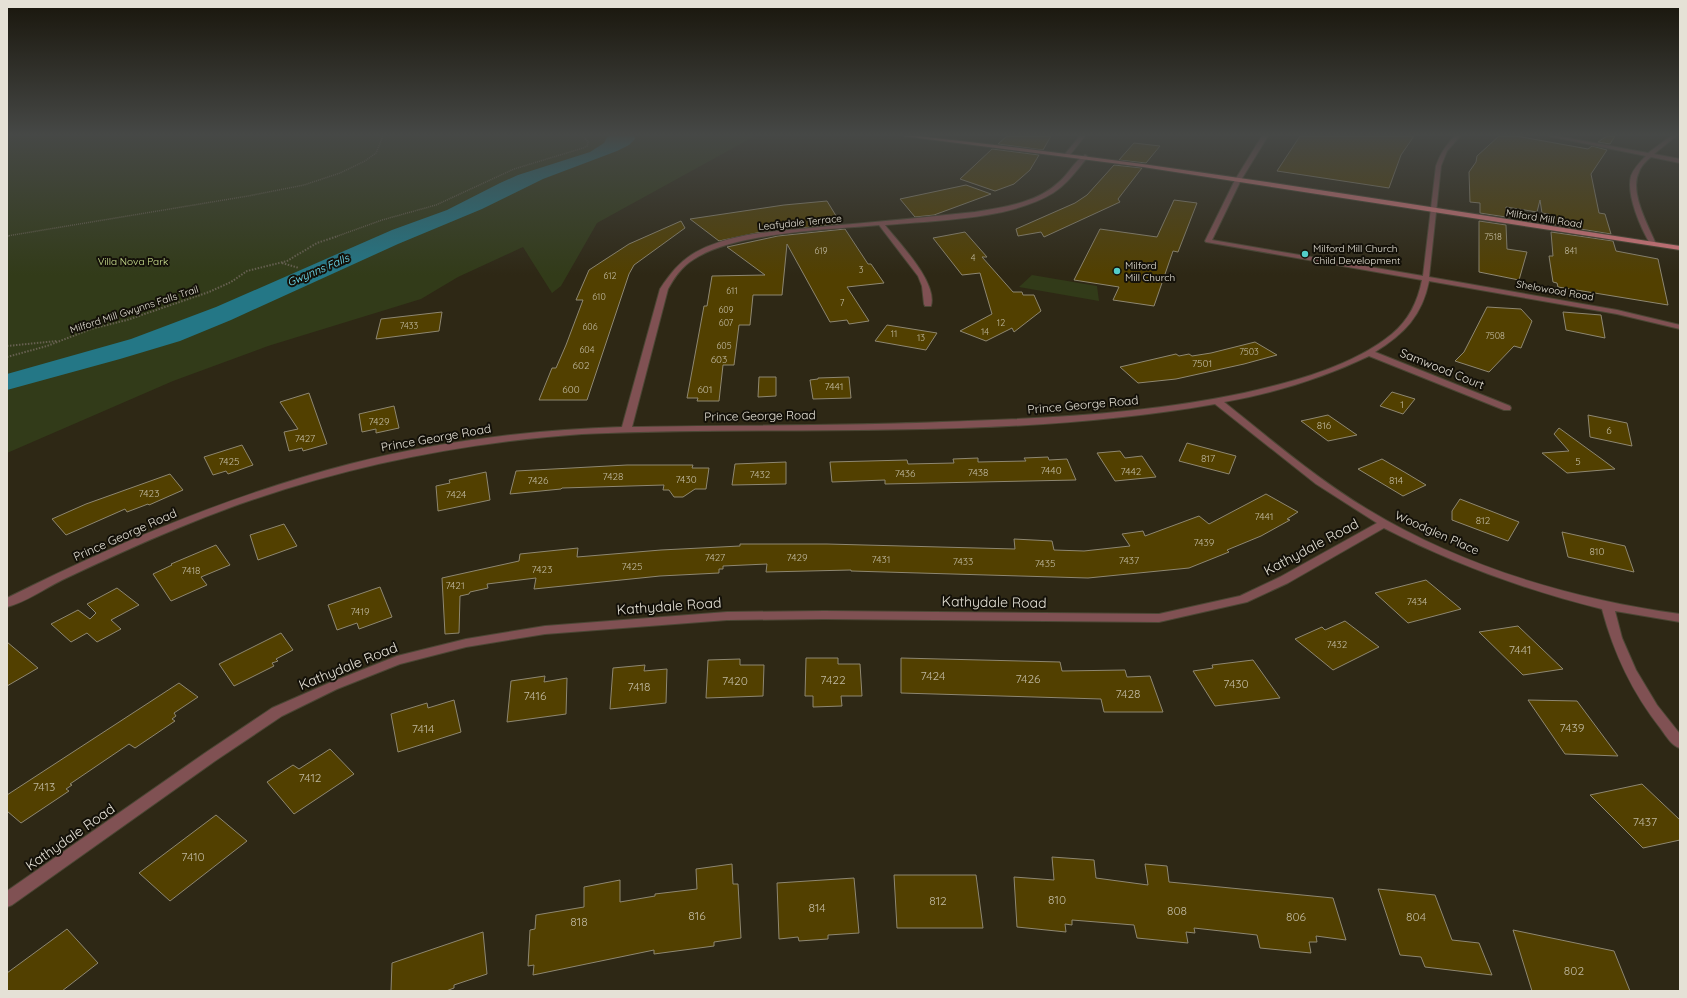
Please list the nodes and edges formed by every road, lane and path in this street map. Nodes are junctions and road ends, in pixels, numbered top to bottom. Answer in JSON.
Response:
{"nodes":[{"id":1,"x":311,"y":183,"type":"edge"},
{"id":2,"x":485,"y":183,"type":"edge"},
{"id":3,"x":1062,"y":183,"type":"edge"},
{"id":4,"x":1237,"y":183,"type":"edge"},
{"id":5,"x":1254,"y":183,"type":"edge"},
{"id":6,"x":1437,"y":183,"type":"edge"},
{"id":7,"x":1633,"y":183,"type":"edge"},
{"id":8,"x":1434,"y":211,"type":"junction"},
{"id":9,"x":881,"y":224,"type":"junction"},
{"id":10,"x":7,"y":236,"type":"edge"},
{"id":11,"x":1653,"y":244,"type":"junction"},
{"id":12,"x":1680,"y":248,"type":"edge"},
{"id":13,"x":281,"y":263,"type":"junction"},
{"id":14,"x":299,"y":268,"type":"dead end"},
{"id":15,"x":1425,"y":278,"type":"junction"},
{"id":16,"x":928,"y":304,"type":"dead end"},
{"id":17,"x":1680,"y":327,"type":"edge"},
{"id":18,"x":60,"y":340,"type":"junction"},
{"id":19,"x":7,"y":346,"type":"edge"},
{"id":20,"x":1369,"y":353,"type":"junction"},
{"id":21,"x":7,"y":357,"type":"edge"},
{"id":22,"x":1217,"y":401,"type":"junction"},
{"id":23,"x":1507,"y":408,"type":"dead end"},
{"id":24,"x":626,"y":431,"type":"junction"},
{"id":25,"x":1385,"y":524,"type":"junction"},
{"id":26,"x":7,"y":603,"type":"edge"},
{"id":27,"x":1607,"y":605,"type":"junction"},
{"id":28,"x":1680,"y":618,"type":"edge"},
{"id":29,"x":1680,"y":743,"type":"edge"},
{"id":30,"x":7,"y":900,"type":"edge"}],
"edges":[{"from":1,"to":10,"type":"path"},
{"from":2,"to":13,"type":"path","name":"Milford Mill Gwynns Falls Trail"},
{"from":3,"to":9,"type":"street","name":"Leafydale Terrace"},
{"from":4,"to":15,"type":"street","name":"Shelowood Road"},
{"from":5,"to":8,"type":"main road","name":"Milford Mill Road"},
{"from":6,"to":8,"type":"street","name":"Prince George Road"},
{"from":7,"to":11,"type":"street"},
{"from":8,"to":11,"type":"main road","name":"Milford Mill Road"},
{"from":8,"to":15,"type":"street","name":"Prince George Road"},
{"from":9,"to":16,"type":"street"},
{"from":9,"to":24,"type":"street","name":"Leafydale Terrace"},
{"from":11,"to":12,"type":"main road","name":"Milford Mill Road"},
{"from":13,"to":14,"type":"path"},
{"from":13,"to":18,"type":"path","name":"Milford Mill Gwynns Falls Trail"},
{"from":15,"to":17,"type":"street","name":"Shelowood Road"},
{"from":15,"to":20,"type":"street","name":"Prince George Road"},
{"from":18,"to":19,"type":"path"},
{"from":18,"to":21,"type":"path","name":"Milford Mill Gwynns Falls Trail"},
{"from":20,"to":22,"type":"street","name":"Prince George Road"},
{"from":20,"to":23,"type":"street","name":"Samwood Court"},
{"from":22,"to":24,"type":"street","name":"Prince George Road"},
{"from":22,"to":25,"type":"street","name":"Woodglen Place"},
{"from":24,"to":26,"type":"street","name":"Prince George Road"},
{"from":25,"to":27,"type":"street","name":"Woodglen Place"},
{"from":25,"to":30,"type":"street","name":"Kathydale Road"},
{"from":27,"to":28,"type":"street","name":"Woodglen Place"},
{"from":27,"to":29,"type":"street"}]}
